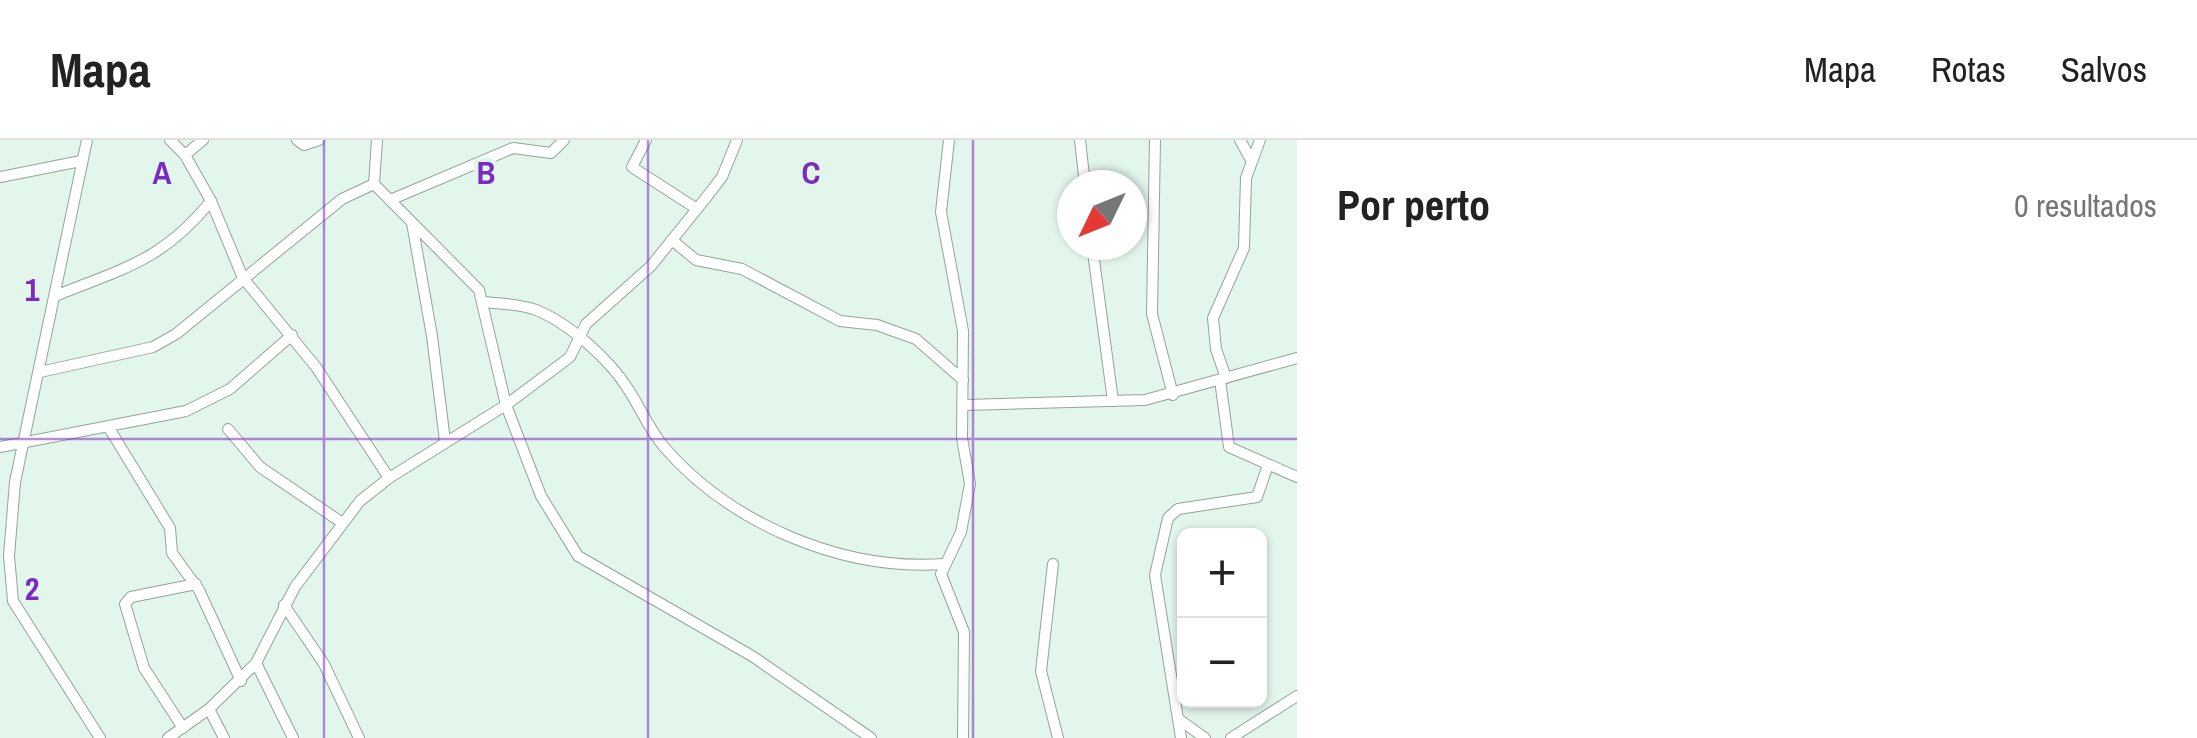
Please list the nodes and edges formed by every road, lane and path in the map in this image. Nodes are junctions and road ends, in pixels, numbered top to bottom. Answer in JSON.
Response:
{"nodes":[{"id":1,"x":87,"y":140,"type":"edge"},
{"id":2,"x":170,"y":140,"type":"edge"},
{"id":3,"x":203,"y":140,"type":"edge"},
{"id":4,"x":297,"y":140,"type":"edge"},
{"id":5,"x":319,"y":140,"type":"edge"},
{"id":6,"x":378,"y":140,"type":"edge"},
{"id":7,"x":564,"y":140,"type":"edge"},
{"id":8,"x":646,"y":140,"type":"edge"},
{"id":9,"x":737,"y":140,"type":"edge"},
{"id":10,"x":949,"y":140,"type":"edge"},
{"id":11,"x":1080,"y":140,"type":"edge"},
{"id":12,"x":1155,"y":140,"type":"edge"},
{"id":13,"x":1240,"y":140,"type":"edge"},
{"id":14,"x":1260,"y":140,"type":"edge"},
{"id":15,"x":184,"y":155,"type":"junction"},
{"id":16,"x":1250,"y":158,"type":"junction"},
{"id":17,"x":81,"y":161,"type":"junction"},
{"id":18,"x":1083,"y":170,"type":"edge"},
{"id":19,"x":0,"y":177,"type":"edge"},
{"id":20,"x":374,"y":184,"type":"junction"},
{"id":21,"x":390,"y":200,"type":"junction"},
{"id":22,"x":211,"y":201,"type":"junction"},
{"id":23,"x":697,"y":209,"type":"junction"},
{"id":24,"x":412,"y":222,"type":"junction"},
{"id":25,"x":672,"y":240,"type":"junction"},
{"id":26,"x":1094,"y":260,"type":"edge"},
{"id":27,"x":244,"y":278,"type":"junction"},
{"id":28,"x":54,"y":296,"type":"junction"},
{"id":29,"x":484,"y":302,"type":"junction"},
{"id":30,"x":586,"y":324,"type":"junction"},
{"id":31,"x":566,"y":328,"type":"junction"},
{"id":32,"x":292,"y":335,"type":"junction"},
{"id":33,"x":580,"y":340,"type":"junction"},
{"id":34,"x":592,"y":352,"type":"junction"},
{"id":35,"x":570,"y":356,"type":"junction"},
{"id":36,"x":1295,"y":358,"type":"edge"},
{"id":37,"x":40,"y":372,"type":"junction"},
{"id":38,"x":1297,"y":372,"type":"edge"},
{"id":39,"x":963,"y":380,"type":"junction"},
{"id":40,"x":1223,"y":380,"type":"junction"},
{"id":41,"x":1173,"y":395,"type":"junction"},
{"id":42,"x":1113,"y":401,"type":"junction"},
{"id":43,"x":506,"y":405,"type":"junction"},
{"id":44,"x":965,"y":405,"type":"junction"},
{"id":45,"x":109,"y":428,"type":"junction"},
{"id":46,"x":228,"y":429,"type":"dead end"},
{"id":47,"x":25,"y":441,"type":"junction"},
{"id":48,"x":445,"y":441,"type":"junction"},
{"id":49,"x":0,"y":447,"type":"edge"},
{"id":50,"x":1268,"y":465,"type":"junction"},
{"id":51,"x":1297,"y":477,"type":"edge"},
{"id":52,"x":389,"y":478,"type":"junction"},
{"id":53,"x":341,"y":522,"type":"junction"},
{"id":54,"x":943,"y":564,"type":"junction"},
{"id":55,"x":1053,"y":564,"type":"dead end"},
{"id":56,"x":196,"y":584,"type":"junction"},
{"id":57,"x":12,"y":601,"type":"junction"},
{"id":58,"x":284,"y":605,"type":"junction"},
{"id":59,"x":0,"y":606,"type":"edge"},
{"id":60,"x":256,"y":663,"type":"junction"},
{"id":61,"x":241,"y":681,"type":"junction"},
{"id":62,"x":1297,"y":696,"type":"edge"},
{"id":63,"x":209,"y":709,"type":"junction"},
{"id":64,"x":1180,"y":720,"type":"junction"},
{"id":65,"x":183,"y":728,"type":"junction"},
{"id":66,"x":100,"y":738,"type":"edge"},
{"id":67,"x":168,"y":738,"type":"edge"},
{"id":68,"x":224,"y":738,"type":"edge"},
{"id":69,"x":293,"y":738,"type":"edge"},
{"id":70,"x":359,"y":738,"type":"edge"},
{"id":71,"x":871,"y":738,"type":"edge"},
{"id":72,"x":963,"y":738,"type":"edge"},
{"id":73,"x":1058,"y":738,"type":"edge"},
{"id":74,"x":1180,"y":738,"type":"edge"},
{"id":75,"x":1205,"y":738,"type":"edge"},
{"id":76,"x":1231,"y":738,"type":"edge"}],
"edges":[{"from":1,"to":17,"type":"street"},
{"from":2,"to":15,"type":"street"},
{"from":3,"to":15,"type":"street"},
{"from":4,"to":5,"type":"street"},
{"from":6,"to":20,"type":"street"},
{"from":7,"to":21,"type":"street"},
{"from":8,"to":23,"type":"street"},
{"from":9,"to":23,"type":"street"},
{"from":10,"to":39,"type":"street"},
{"from":11,"to":18,"type":"street"},
{"from":12,"to":41,"type":"street"},
{"from":13,"to":16,"type":"street"},
{"from":14,"to":16,"type":"street"},
{"from":15,"to":22,"type":"street"},
{"from":16,"to":40,"type":"street"},
{"from":17,"to":19,"type":"street"},
{"from":17,"to":28,"type":"street"},
{"from":20,"to":21,"type":"street"},
{"from":20,"to":27,"type":"street"},
{"from":21,"to":24,"type":"street"},
{"from":22,"to":27,"type":"street"},
{"from":22,"to":28,"type":"street"},
{"from":23,"to":25,"type":"street"},
{"from":24,"to":29,"type":"street"},
{"from":24,"to":48,"type":"street"},
{"from":25,"to":30,"type":"street"},
{"from":25,"to":39,"type":"street"},
{"from":26,"to":42,"type":"street"},
{"from":27,"to":32,"type":"street"},
{"from":27,"to":37,"type":"street"},
{"from":28,"to":37,"type":"street"},
{"from":29,"to":31,"type":"street"},
{"from":29,"to":43,"type":"street"},
{"from":30,"to":31,"type":"street"},
{"from":30,"to":33,"type":"street"},
{"from":31,"to":33,"type":"street"},
{"from":32,"to":45,"type":"street"},
{"from":32,"to":52,"type":"street"},
{"from":33,"to":34,"type":"street"},
{"from":33,"to":35,"type":"street"},
{"from":34,"to":35,"type":"street"},
{"from":34,"to":54,"type":"street"},
{"from":35,"to":43,"type":"street"},
{"from":36,"to":38,"type":"street"},
{"from":36,"to":40,"type":"street"},
{"from":37,"to":47,"type":"street"},
{"from":39,"to":44,"type":"street"},
{"from":40,"to":41,"type":"street"},
{"from":40,"to":50,"type":"street"},
{"from":41,"to":42,"type":"street"},
{"from":42,"to":44,"type":"street"},
{"from":43,"to":48,"type":"street"},
{"from":43,"to":71,"type":"street"},
{"from":44,"to":54,"type":"street"},
{"from":45,"to":47,"type":"street"},
{"from":45,"to":56,"type":"street"},
{"from":46,"to":53,"type":"street"},
{"from":47,"to":49,"type":"street"},
{"from":47,"to":57,"type":"street"},
{"from":48,"to":52,"type":"street"},
{"from":50,"to":51,"type":"street"},
{"from":50,"to":64,"type":"street"},
{"from":52,"to":53,"type":"street"},
{"from":53,"to":58,"type":"street"},
{"from":54,"to":72,"type":"street"},
{"from":55,"to":73,"type":"street"},
{"from":56,"to":61,"type":"street"},
{"from":56,"to":65,"type":"street"},
{"from":57,"to":59,"type":"street"},
{"from":57,"to":66,"type":"street"},
{"from":58,"to":60,"type":"street"},
{"from":58,"to":70,"type":"street"},
{"from":60,"to":61,"type":"street"},
{"from":60,"to":69,"type":"street"},
{"from":61,"to":63,"type":"street"},
{"from":62,"to":76,"type":"street"},
{"from":63,"to":65,"type":"street"},
{"from":63,"to":68,"type":"street"},
{"from":64,"to":74,"type":"street"},
{"from":64,"to":75,"type":"street"},
{"from":65,"to":67,"type":"street"}]}
